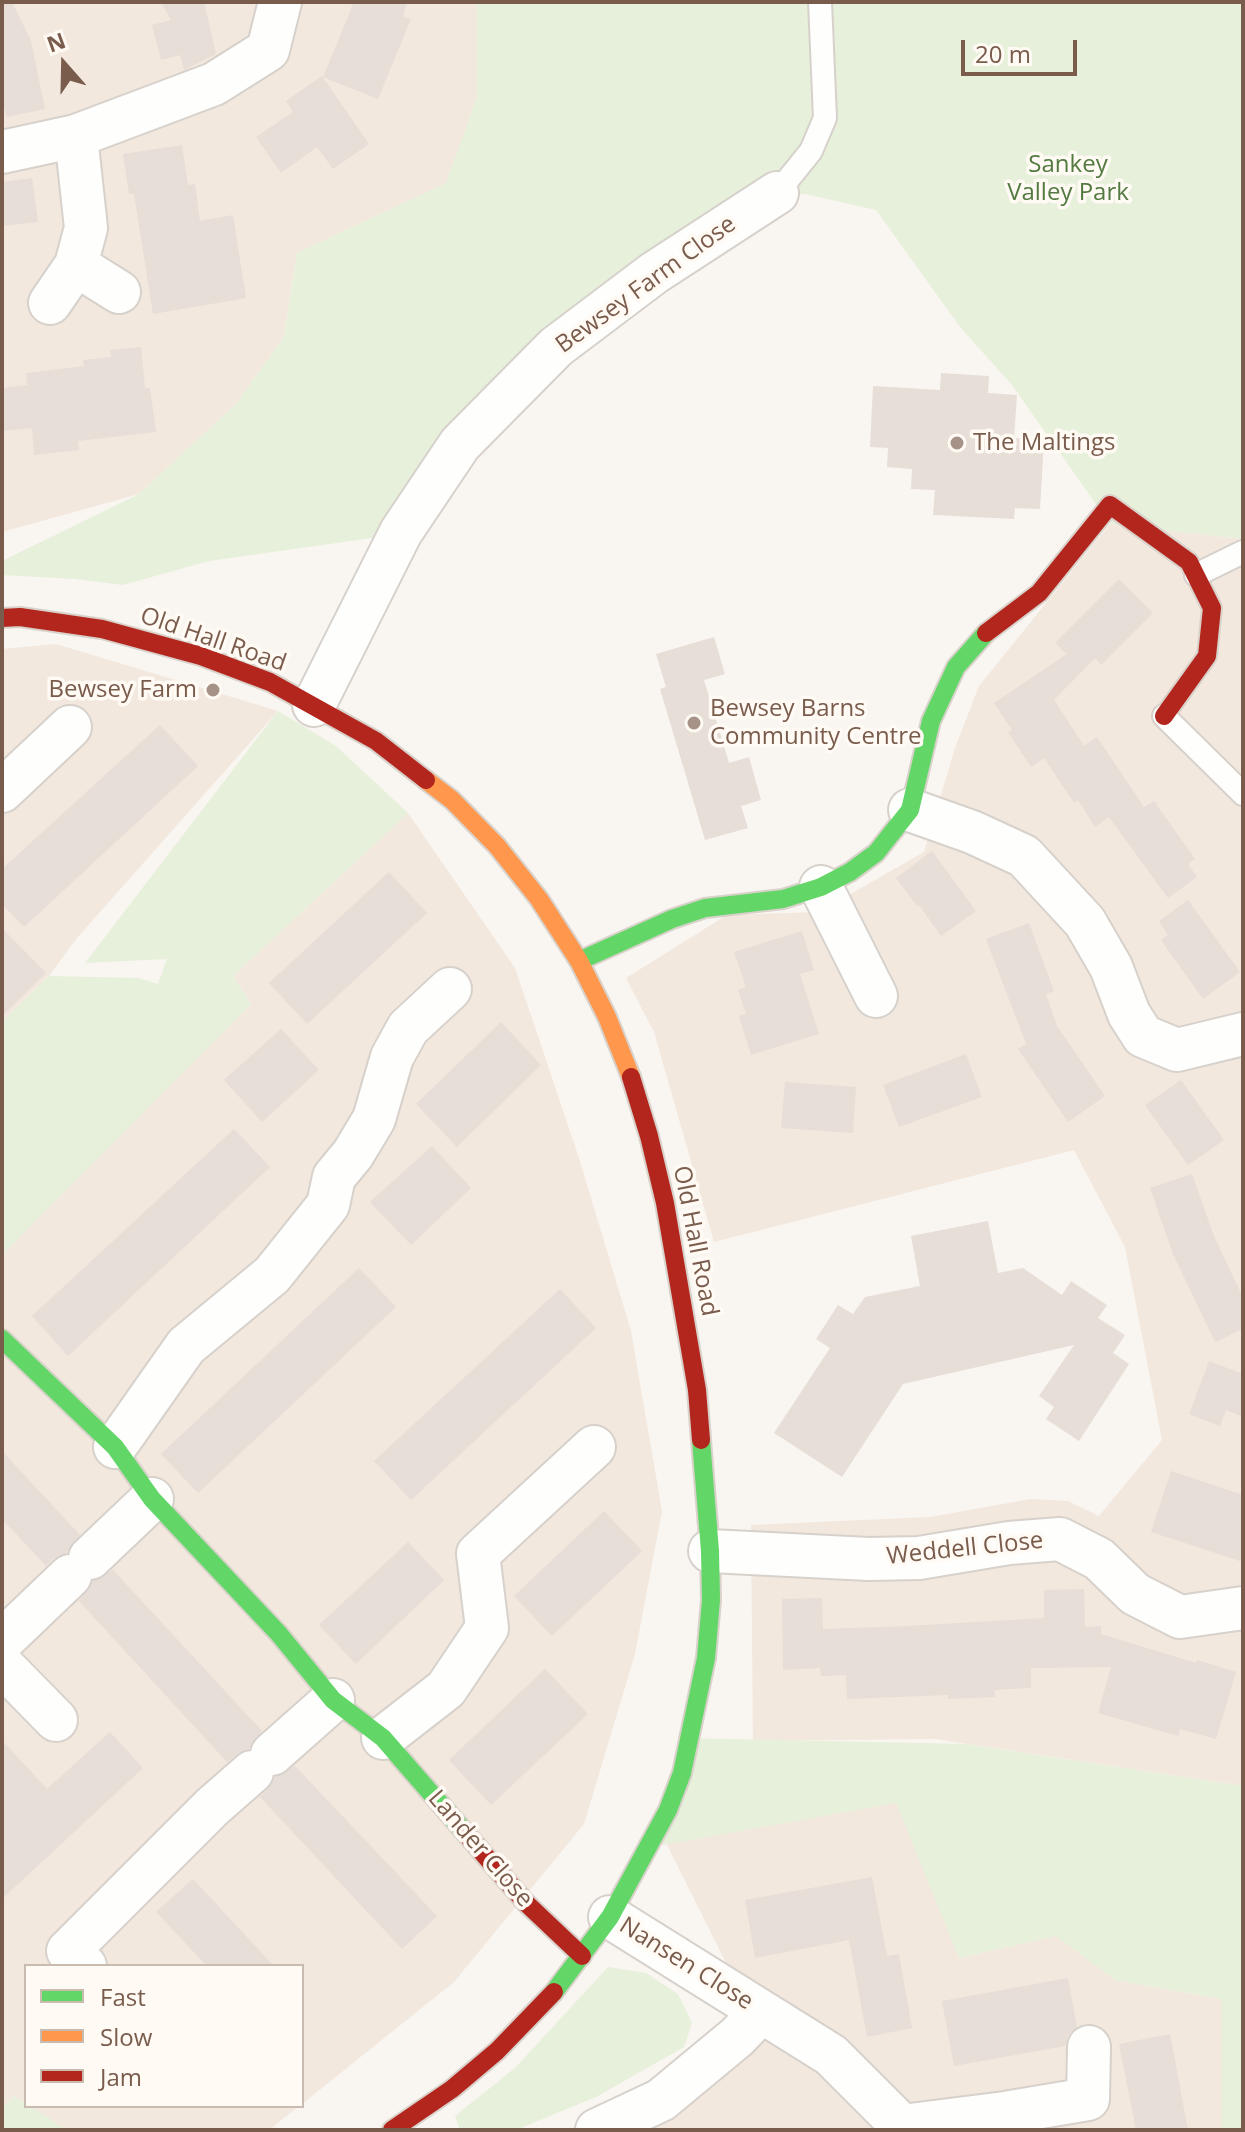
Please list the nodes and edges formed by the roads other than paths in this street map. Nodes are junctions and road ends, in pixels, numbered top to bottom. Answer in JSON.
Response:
{"nodes":[{"id":1,"x":280,"y":2,"type":"edge"},
{"id":2,"x":820,"y":2,"type":"edge"},
{"id":3,"x":76,"y":136,"type":"junction"},
{"id":4,"x":2,"y":152,"type":"edge"},
{"id":5,"x":777,"y":193,"type":"joint"},
{"id":6,"x":76,"y":265,"type":"junction"},
{"id":7,"x":119,"y":292,"type":"dead end"},
{"id":8,"x":50,"y":303,"type":"dead end"},
{"id":9,"x":1243,"y":552,"type":"edge"},
{"id":10,"x":1196,"y":575,"type":"junction"},
{"id":11,"x":2,"y":618,"type":"edge"},
{"id":12,"x":314,"y":705,"type":"junction"},
{"id":13,"x":1164,"y":716,"type":"joint"},
{"id":14,"x":70,"y":727,"type":"dead end"},
{"id":15,"x":2,"y":791,"type":"edge"},
{"id":16,"x":1243,"y":794,"type":"edge"},
{"id":17,"x":910,"y":810,"type":"junction"},
{"id":18,"x":821,"y":887,"type":"junction"},
{"id":19,"x":579,"y":961,"type":"junction"},
{"id":20,"x":450,"y":989,"type":"dead end"},
{"id":21,"x":876,"y":996,"type":"dead end"},
{"id":22,"x":1243,"y":1034,"type":"edge"},
{"id":23,"x":2,"y":1339,"type":"edge"},
{"id":24,"x":115,"y":1447,"type":"junction"},
{"id":25,"x":594,"y":1447,"type":"dead end"},
{"id":26,"x":152,"y":1499,"type":"junction"},
{"id":27,"x":710,"y":1551,"type":"junction"},
{"id":28,"x":1243,"y":1608,"type":"edge"},
{"id":29,"x":2,"y":1641,"type":"edge"},
{"id":30,"x":2,"y":1665,"type":"edge"},
{"id":31,"x":333,"y":1700,"type":"junction"},
{"id":32,"x":56,"y":1720,"type":"dead end"},
{"id":33,"x":383,"y":1738,"type":"junction"},
{"id":34,"x":610,"y":1917,"type":"junction"},
{"id":35,"x":582,"y":1956,"type":"junction"},
{"id":36,"x":83,"y":1964,"type":"edge"},
{"id":37,"x":761,"y":2012,"type":"junction"},
{"id":38,"x":1089,"y":2047,"type":"dead end"},
{"id":39,"x":901,"y":2128,"type":"edge"},
{"id":40,"x":392,"y":2130,"type":"edge"},
{"id":41,"x":597,"y":2130,"type":"edge"}],
"edges":[{"from":1,"to":3,"type":"street"},
{"from":2,"to":5,"type":"lane"},
{"from":3,"to":4,"type":"street"},
{"from":3,"to":6,"type":"street"},
{"from":5,"to":12,"type":"street","name":"Bewsey Farm Close"},
{"from":6,"to":7,"type":"street"},
{"from":6,"to":8,"type":"street"},
{"from":9,"to":10,"type":"lane"},
{"from":10,"to":13,"type":"street"},
{"from":10,"to":17,"type":"street"},
{"from":11,"to":12,"type":"street","name":"Old Hall Road"},
{"from":12,"to":19,"type":"street","name":"Old Hall Road"},
{"from":13,"to":16,"type":"lane"},
{"from":14,"to":15,"type":"street"},
{"from":17,"to":18,"type":"street"},
{"from":17,"to":22,"type":"street"},
{"from":18,"to":19,"type":"street"},
{"from":18,"to":21,"type":"street"},
{"from":19,"to":27,"type":"street","name":"Old Hall Road"},
{"from":20,"to":24,"type":"street"},
{"from":23,"to":24,"type":"street","name":"Lander Close"},
{"from":24,"to":26,"type":"street","name":"Lander Close"},
{"from":25,"to":33,"type":"street"},
{"from":26,"to":29,"type":"street"},
{"from":26,"to":31,"type":"street","name":"Lander Close"},
{"from":27,"to":28,"type":"street","name":"Weddell Close"},
{"from":27,"to":34,"type":"street","name":"Old Hall Road"},
{"from":30,"to":32,"type":"street"},
{"from":31,"to":33,"type":"street","name":"Lander Close"},
{"from":31,"to":36,"type":"street"},
{"from":33,"to":35,"type":"street","name":"Lander Close"},
{"from":34,"to":35,"type":"street","name":"Old Hall Road"},
{"from":34,"to":37,"type":"street","name":"Nansen Close"},
{"from":35,"to":40,"type":"street","name":"Old Hall Road"},
{"from":37,"to":39,"type":"street","name":"Nansen Close"},
{"from":37,"to":41,"type":"street","name":"Nansen Close"},
{"from":38,"to":39,"type":"street","name":"Nansen Close"}]}
